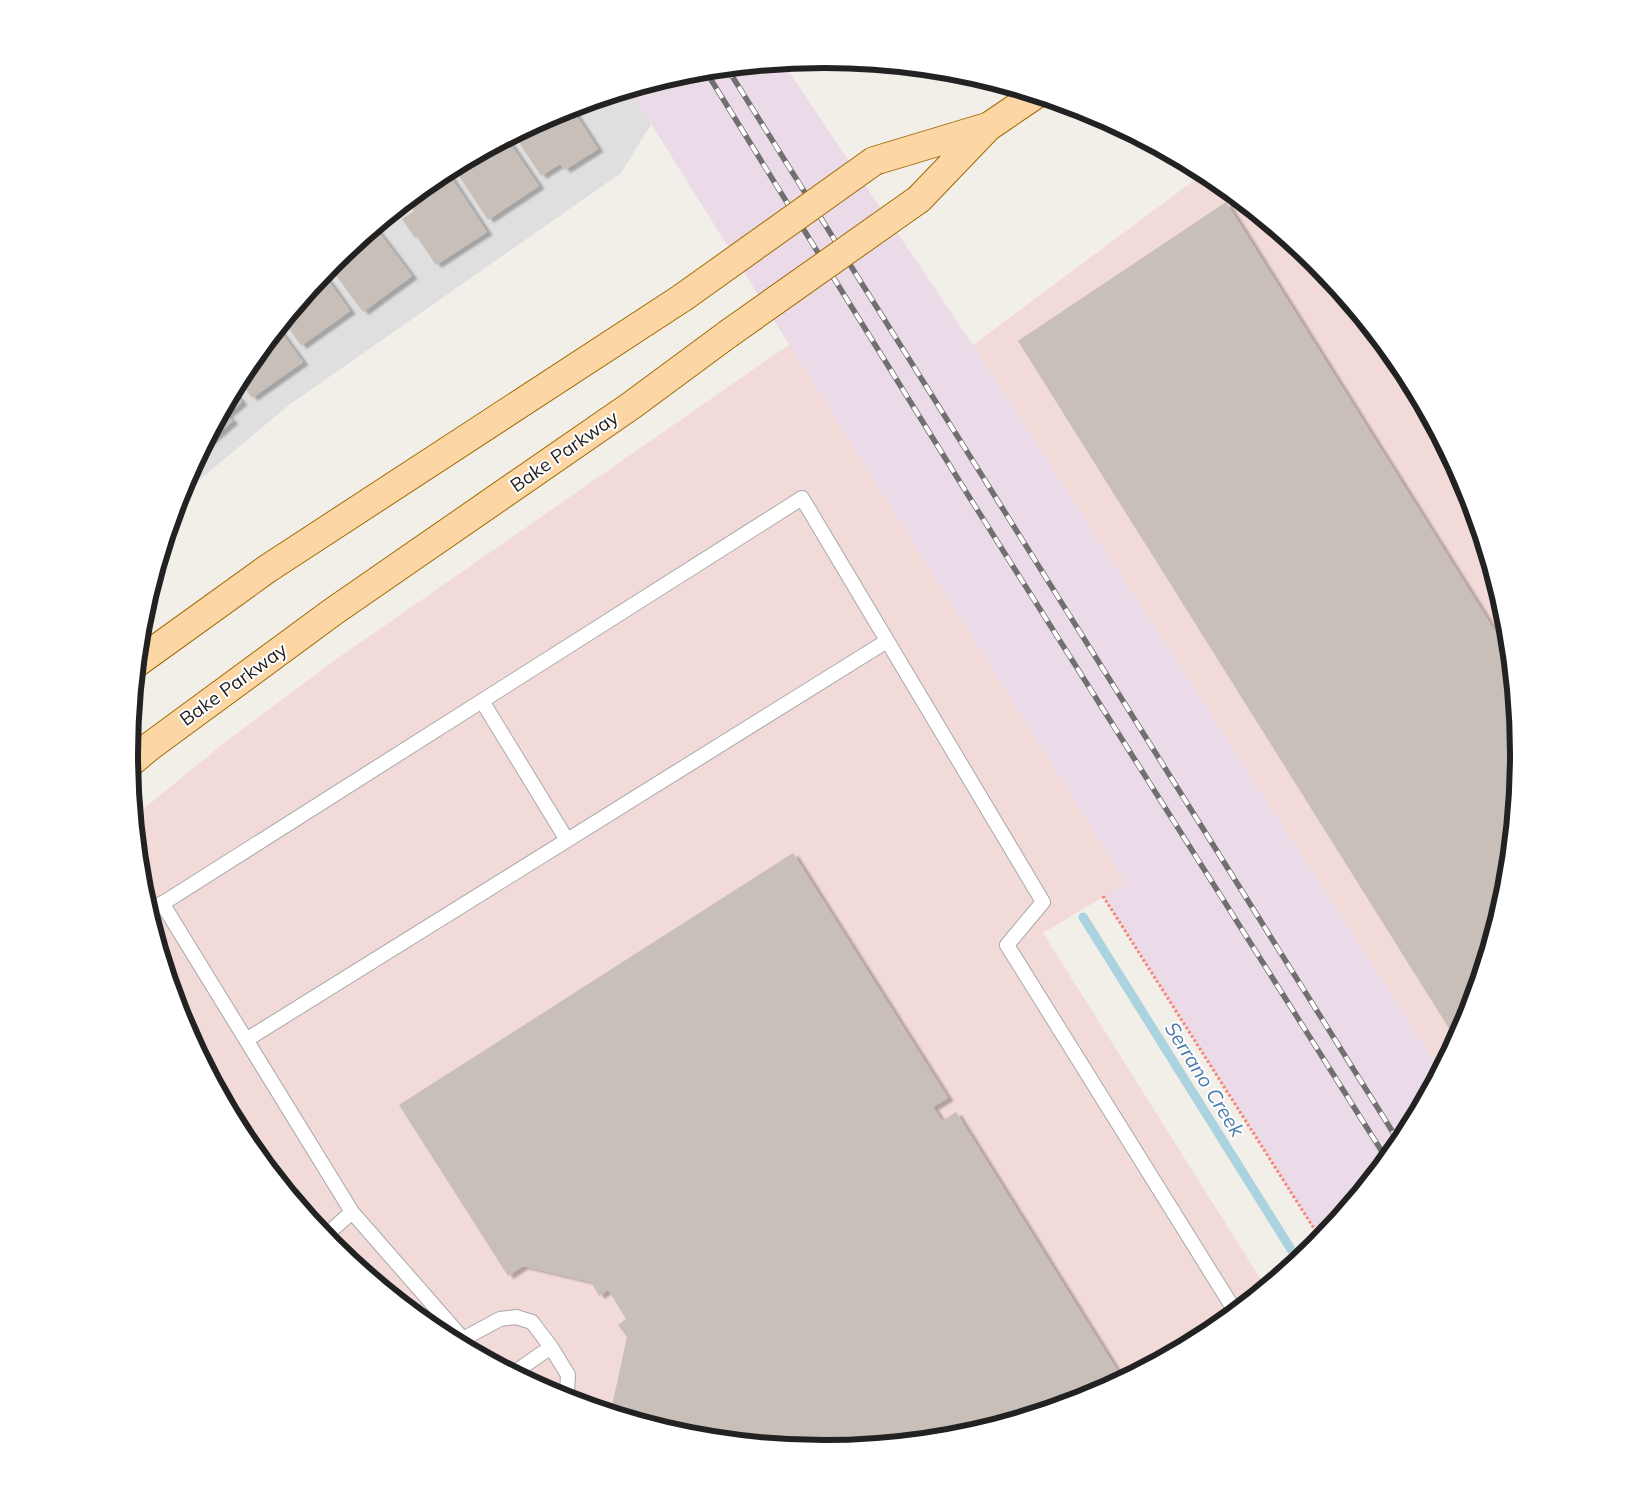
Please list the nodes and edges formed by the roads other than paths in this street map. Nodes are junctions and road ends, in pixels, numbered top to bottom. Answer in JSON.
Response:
{"nodes":[{"id":1,"x":1029,"y":99,"type":"edge"},
{"id":2,"x":988,"y":127,"type":"junction"},
{"id":3,"x":887,"y":641,"type":"junction"},
{"id":4,"x":144,"y":658,"type":"edge"},
{"id":5,"x":482,"y":701,"type":"junction"},
{"id":6,"x":138,"y":756,"type":"edge"},
{"id":7,"x":567,"y":840,"type":"junction"},
{"id":8,"x":162,"y":903,"type":"junction"},
{"id":9,"x":156,"y":907,"type":"edge"},
{"id":10,"x":246,"y":1040,"type":"junction"},
{"id":11,"x":352,"y":1212,"type":"junction"},
{"id":12,"x":331,"y":1231,"type":"edge"},
{"id":13,"x":1231,"y":1306,"type":"edge"},
{"id":14,"x":457,"y":1333,"type":"edge"},
{"id":15,"x":470,"y":1341,"type":"edge"},
{"id":16,"x":551,"y":1348,"type":"junction"},
{"id":17,"x":519,"y":1369,"type":"edge"},
{"id":18,"x":567,"y":1389,"type":"edge"}],
"edges":[{"from":1,"to":2,"type":"main road","name":"Bake Parkway"},
{"from":2,"to":4,"type":"main road","name":"Bake Parkway","bridge":true},
{"from":2,"to":6,"type":"main road","name":"Bake Parkway","bridge":true},
{"from":3,"to":5,"type":"lane"},
{"from":3,"to":7,"type":"lane"},
{"from":3,"to":13,"type":"lane"},
{"from":5,"to":7,"type":"lane"},
{"from":5,"to":8,"type":"lane"},
{"from":7,"to":10,"type":"lane"},
{"from":8,"to":9,"type":"lane"},
{"from":8,"to":10,"type":"lane"},
{"from":10,"to":11,"type":"lane"},
{"from":11,"to":12,"type":"lane"},
{"from":11,"to":14,"type":"lane"},
{"from":15,"to":16,"type":"lane"},
{"from":16,"to":17,"type":"lane"},
{"from":16,"to":18,"type":"lane"}]}
